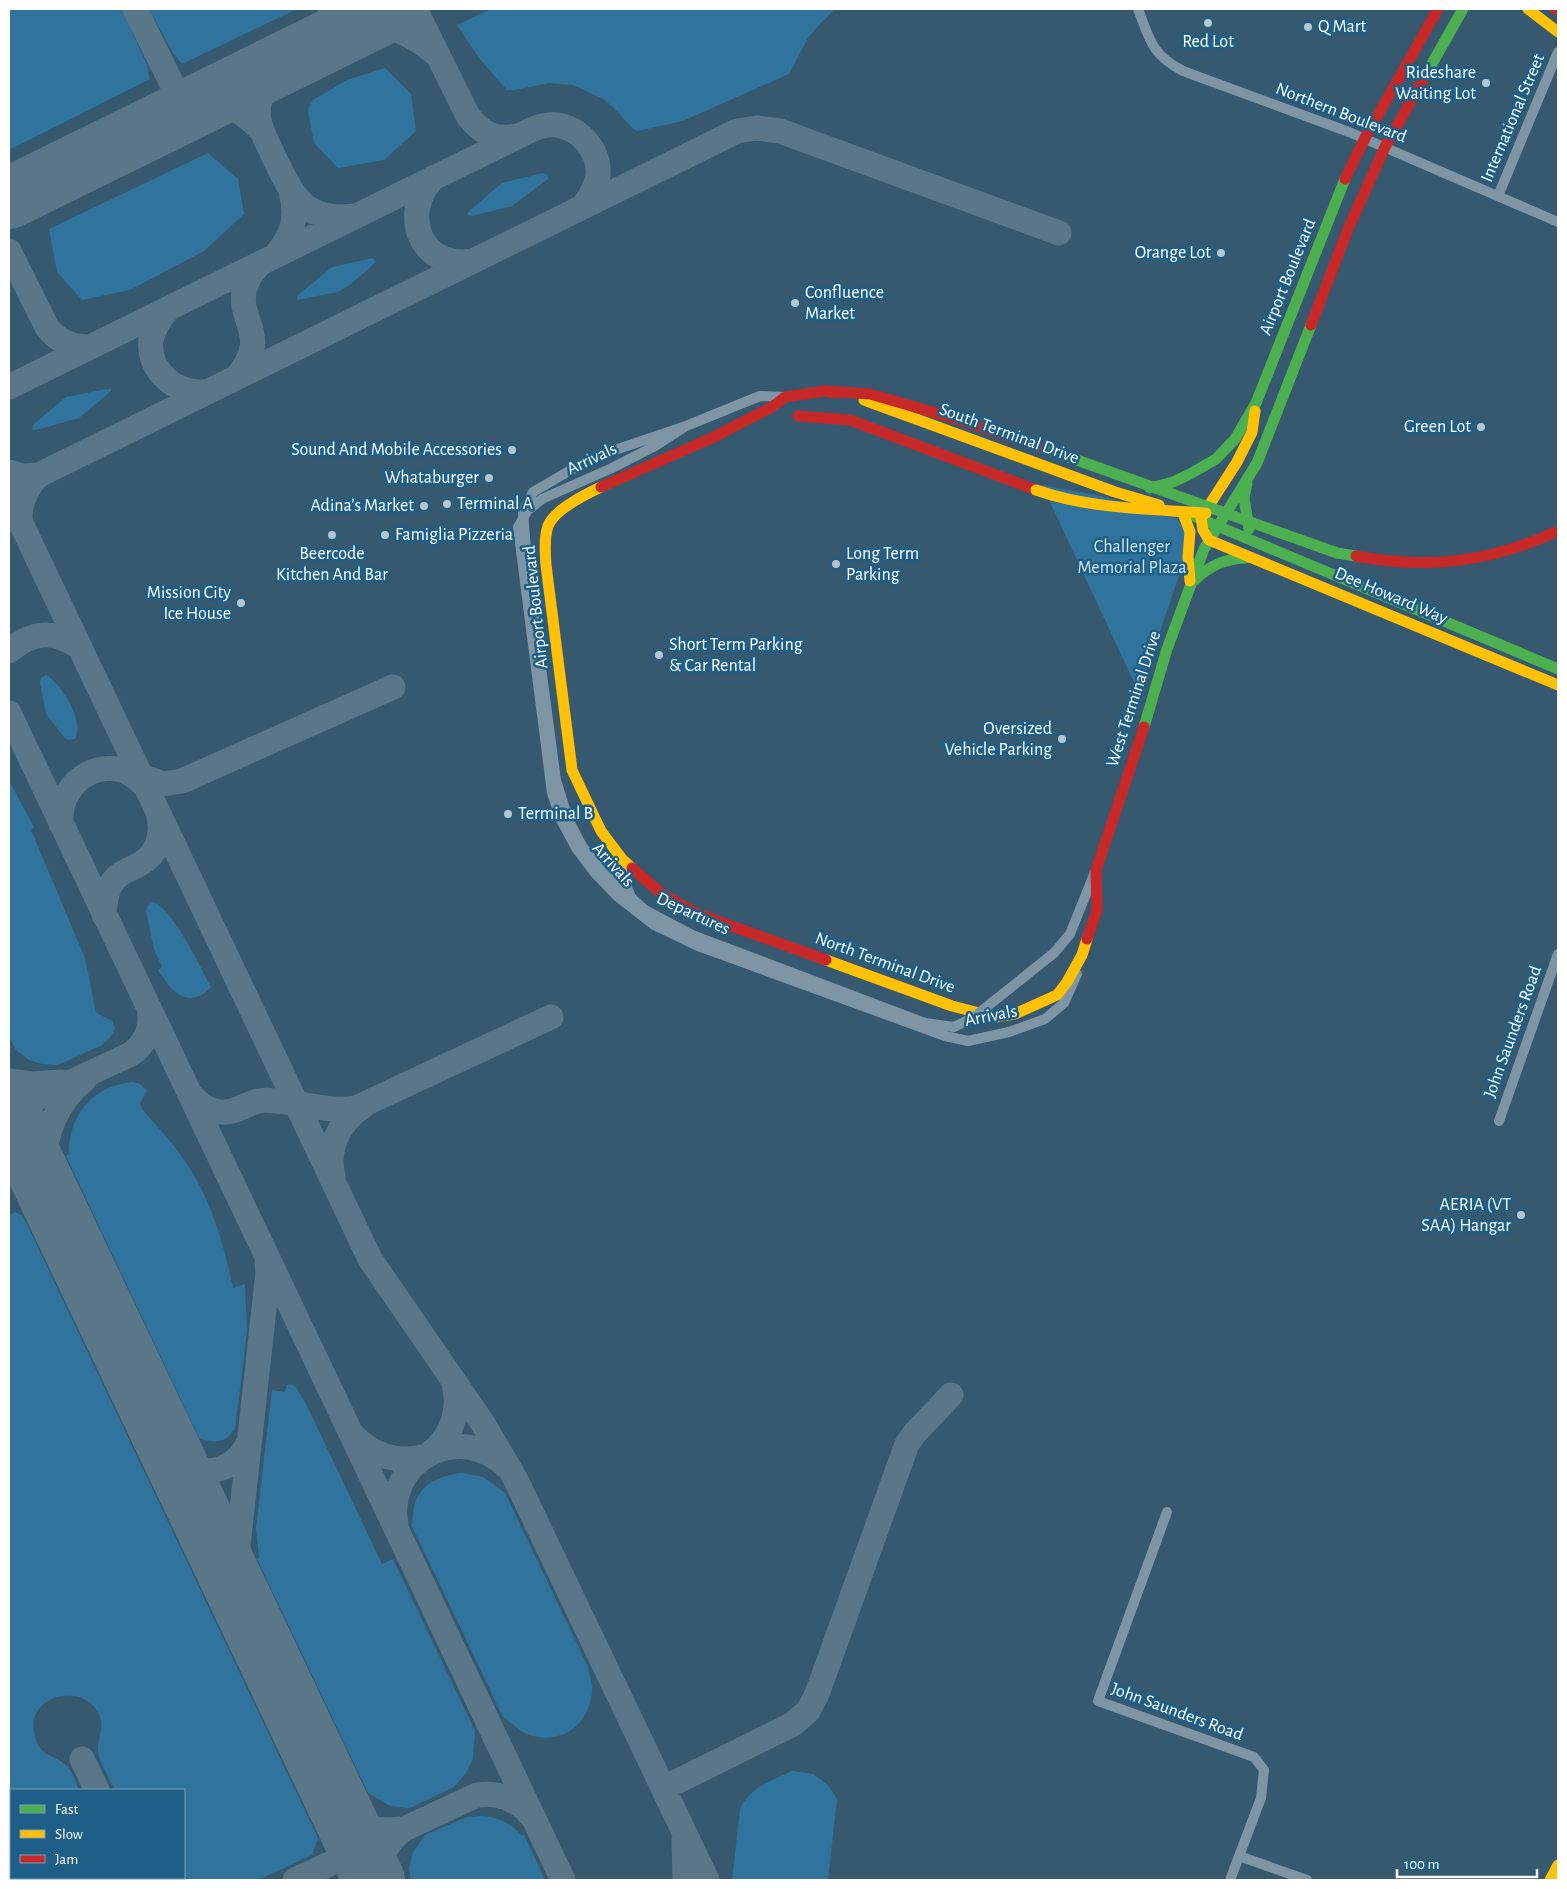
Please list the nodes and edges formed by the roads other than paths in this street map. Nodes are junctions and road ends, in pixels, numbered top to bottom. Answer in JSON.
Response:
{"nodes":[{"id":1,"x":1138,"y":9,"type":"edge"},
{"id":2,"x":1438,"y":9,"type":"edge"},
{"id":3,"x":1464,"y":9,"type":"edge"},
{"id":4,"x":1528,"y":9,"type":"edge"},
{"id":5,"x":1558,"y":32,"type":"edge"},
{"id":6,"x":1558,"y":52,"type":"edge"},
{"id":7,"x":1366,"y":138,"type":"junction"},
{"id":8,"x":1384,"y":147,"type":"junction"},
{"id":9,"x":1498,"y":196,"type":"junction"},
{"id":10,"x":1558,"y":222,"type":"edge"},
{"id":11,"x":826,"y":391,"type":"junction"},
{"id":12,"x":785,"y":396,"type":"junction"},
{"id":13,"x":1256,"y":403,"type":"junction"},
{"id":14,"x":798,"y":416,"type":"dead end"},
{"id":15,"x":686,"y":426,"type":"junction"},
{"id":16,"x":1249,"y":475,"type":"junction"},
{"id":17,"x":1115,"y":492,"type":"junction"},
{"id":18,"x":1183,"y":513,"type":"junction"},
{"id":19,"x":1234,"y":516,"type":"junction"},
{"id":20,"x":1201,"y":518,"type":"junction"},
{"id":21,"x":1218,"y":525,"type":"junction"},
{"id":22,"x":1558,"y":531,"type":"edge"},
{"id":23,"x":1209,"y":540,"type":"junction"},
{"id":24,"x":1263,"y":544,"type":"junction"},
{"id":25,"x":1254,"y":558,"type":"junction"},
{"id":26,"x":1278,"y":568,"type":"junction"},
{"id":27,"x":1349,"y":581,"type":"junction"},
{"id":28,"x":1190,"y":584,"type":"junction"},
{"id":29,"x":1440,"y":620,"type":"junction"},
{"id":30,"x":1435,"y":633,"type":"junction"},
{"id":31,"x":1558,"y":669,"type":"edge"},
{"id":32,"x":1558,"y":685,"type":"edge"},
{"id":33,"x":601,"y":830,"type":"joint"},
{"id":34,"x":622,"y":859,"type":"junction"},
{"id":35,"x":1096,"y":870,"type":"junction"},
{"id":36,"x":654,"y":925,"type":"junction"},
{"id":37,"x":1558,"y":954,"type":"edge"},
{"id":38,"x":1082,"y":955,"type":"junction"},
{"id":39,"x":1499,"y":1122,"type":"dead end"},
{"id":40,"x":1167,"y":1512,"type":"dead end"},
{"id":41,"x":1239,"y":1856,"type":"junction"},
{"id":42,"x":1558,"y":1865,"type":"edge"},
{"id":43,"x":1230,"y":1880,"type":"edge"},
{"id":44,"x":1307,"y":1880,"type":"edge"},
{"id":45,"x":1550,"y":1880,"type":"edge"}],
"edges":[{"from":1,"to":7,"type":"street","name":"Northern Boulevard"},
{"from":2,"to":7,"type":"main road","name":"Airport Boulevard"},
{"from":3,"to":8,"type":"main road"},
{"from":4,"to":5,"type":"main road"},
{"from":6,"to":9,"type":"street","name":"International Street"},
{"from":7,"to":8,"type":"street","name":"Northern Boulevard"},
{"from":7,"to":13,"type":"main road","name":"Airport Boulevard"},
{"from":8,"to":9,"type":"street","name":"Northern Boulevard"},
{"from":8,"to":16,"type":"main road"},
{"from":9,"to":10,"type":"street","name":"Northern Boulevard"},
{"from":11,"to":12,"type":"main road","name":"South Terminal Drive"},
{"from":11,"to":17,"type":"main road","name":"South Terminal Drive"},
{"from":11,"to":19,"type":"main road","bridge":true},
{"from":12,"to":15,"type":"street"},
{"from":12,"to":33,"type":"main road","name":"Airport Boulevard"},
{"from":13,"to":17,"type":"main road","name":"Airport Boulevard"},
{"from":13,"to":20,"type":"main road"},
{"from":14,"to":19,"type":"main road","bridge":true},
{"from":15,"to":35,"type":"street","name":"Departures","bridge":true},
{"from":15,"to":36,"type":"street","name":"Arrivals"},
{"from":16,"to":21,"type":"main road"},
{"from":16,"to":24,"type":"main road"},
{"from":17,"to":18,"type":"main road","name":"South Terminal Drive"},
{"from":18,"to":20,"type":"main road","name":"South Terminal Drive"},
{"from":18,"to":28,"type":"main road"},
{"from":19,"to":22,"type":"main road","bridge":true},
{"from":20,"to":21,"type":"main road","name":"South Terminal Drive"},
{"from":20,"to":23,"type":"main road"},
{"from":21,"to":23,"type":"main road"},
{"from":21,"to":24,"type":"main road","name":"Dee Howard Way"},
{"from":23,"to":25,"type":"main road","name":"Dee Howard Way"},
{"from":23,"to":28,"type":"main road","name":"West Terminal Drive"},
{"from":24,"to":27,"type":"main road","name":"Dee Howard Way"},
{"from":25,"to":26,"type":"main road","name":"Dee Howard Way"},
{"from":25,"to":28,"type":"main road"},
{"from":26,"to":27,"type":"main road"},
{"from":26,"to":30,"type":"main road","name":"Dee Howard Way"},
{"from":27,"to":29,"type":"main road","name":"Dee Howard Way"},
{"from":28,"to":35,"type":"main road","name":"West Terminal Drive"},
{"from":29,"to":30,"type":"street"},
{"from":29,"to":31,"type":"main road","name":"Dee Howard Way"},
{"from":30,"to":32,"type":"main road","name":"Dee Howard Way"},
{"from":33,"to":34,"type":"main road","name":"North Terminal Drive"},
{"from":34,"to":36,"type":"street"},
{"from":34,"to":38,"type":"main road","name":"North Terminal Drive"},
{"from":35,"to":38,"type":"main road","name":"North Terminal Drive"},
{"from":36,"to":38,"type":"street","name":"Arrivals"},
{"from":37,"to":39,"type":"street","name":"John Saunders Road"},
{"from":40,"to":41,"type":"street","name":"John Saunders Road"},
{"from":41,"to":43,"type":"street","name":"John Saunders Road"},
{"from":41,"to":44,"type":"street"},
{"from":42,"to":45,"type":"main road"}]}
